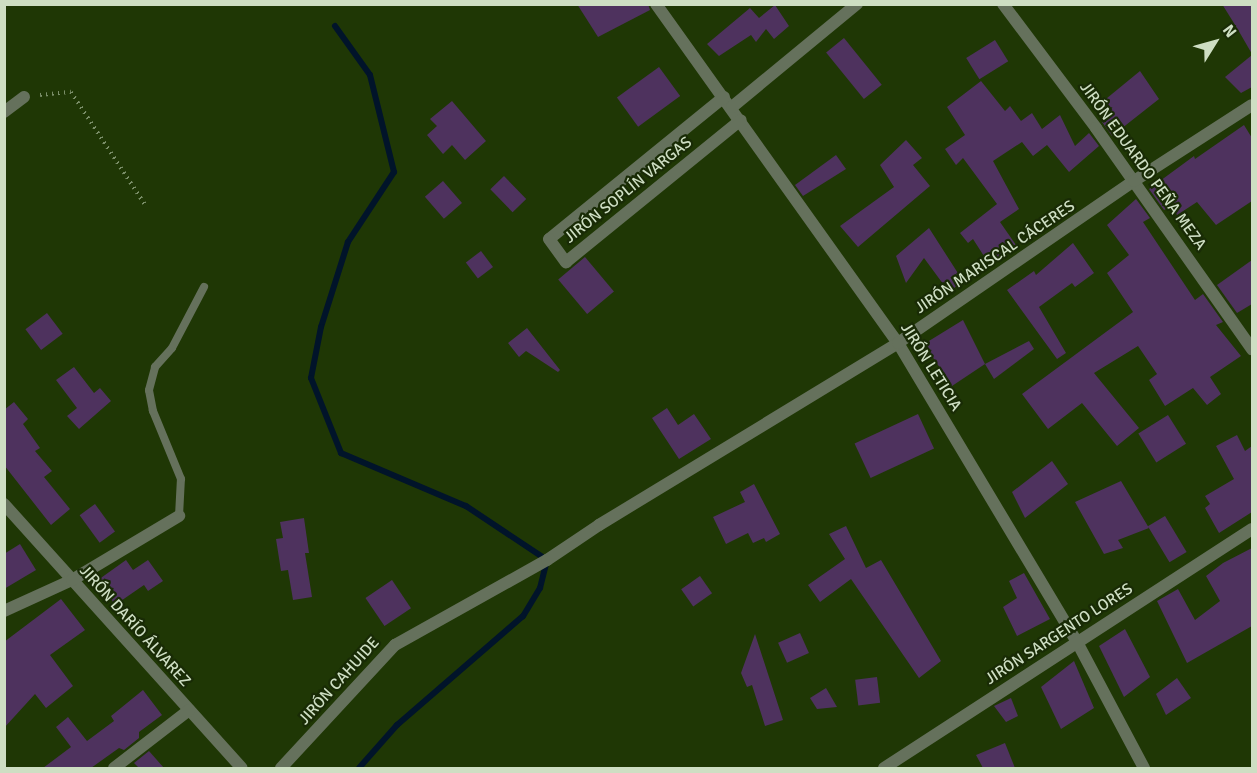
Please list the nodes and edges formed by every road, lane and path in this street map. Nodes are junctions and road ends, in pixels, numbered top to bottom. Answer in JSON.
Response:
{"nodes":[{"id":1,"x":656,"y":4,"type":"edge"},
{"id":2,"x":857,"y":4,"type":"edge"},
{"id":3,"x":1003,"y":4,"type":"edge"},
{"id":4,"x":24,"y":97,"type":"joint"},
{"id":5,"x":724,"y":97,"type":"junction"},
{"id":6,"x":1252,"y":105,"type":"edge"},
{"id":7,"x":732,"y":107,"type":"junction"},
{"id":8,"x":4,"y":112,"type":"edge"},
{"id":9,"x":741,"y":120,"type":"junction"},
{"id":10,"x":1134,"y":181,"type":"junction"},
{"id":11,"x":146,"y":206,"type":"dead end"},
{"id":12,"x":204,"y":287,"type":"dead end"},
{"id":13,"x":898,"y":343,"type":"junction"},
{"id":14,"x":1252,"y":349,"type":"edge"},
{"id":15,"x":4,"y":504,"type":"edge"},
{"id":16,"x":179,"y":516,"type":"joint"},
{"id":17,"x":599,"y":525,"type":"joint"},
{"id":18,"x":1252,"y":529,"type":"edge"},
{"id":19,"x":72,"y":579,"type":"junction"},
{"id":20,"x":4,"y":611,"type":"edge"},
{"id":21,"x":1077,"y":642,"type":"junction"},
{"id":22,"x":189,"y":710,"type":"junction"},
{"id":23,"x":114,"y":768,"type":"edge"},
{"id":24,"x":242,"y":768,"type":"edge"},
{"id":25,"x":281,"y":768,"type":"edge"},
{"id":26,"x":884,"y":768,"type":"edge"},
{"id":27,"x":1144,"y":768,"type":"edge"}],
"edges":[{"from":1,"to":5,"type":"street","name":"JIRÓN LETICIA"},
{"from":2,"to":7,"type":"street"},
{"from":3,"to":10,"type":"street","name":"JIRÓN EDUARDO PEÑA MEZA"},
{"from":4,"to":8,"type":"street"},
{"from":4,"to":11,"type":"path"},
{"from":5,"to":7,"type":"street","name":"JIRÓN LETICIA"},
{"from":5,"to":9,"type":"street","name":"JIRÓN SOPLÍN VARGAS"},
{"from":6,"to":10,"type":"street","name":"JIRÓN MARISCAL CÁCERES"},
{"from":7,"to":9,"type":"street","name":"JIRÓN LETICIA"},
{"from":9,"to":13,"type":"street","name":"JIRÓN LETICIA"},
{"from":10,"to":13,"type":"street","name":"JIRÓN MARISCAL CÁCERES"},
{"from":10,"to":14,"type":"street","name":"JIRÓN EDUARDO PEÑA MEZA"},
{"from":12,"to":16,"type":"lane"},
{"from":13,"to":17,"type":"street","name":"JIRÓN MARISCAL CÁCERES"},
{"from":13,"to":21,"type":"street","name":"JIRÓN LETICIA"},
{"from":15,"to":19,"type":"street","name":"JIRÓN DARÍO ÁLVAREZ"},
{"from":16,"to":19,"type":"street"},
{"from":17,"to":25,"type":"street","name":"JIRÓN CAHUIDE"},
{"from":18,"to":21,"type":"street","name":"JIRÓN SARGENTO LORES"},
{"from":19,"to":20,"type":"street"},
{"from":19,"to":22,"type":"street","name":"JIRÓN DARÍO ÁLVAREZ"},
{"from":21,"to":26,"type":"street","name":"JIRÓN SARGENTO LORES"},
{"from":21,"to":27,"type":"street","name":"JIRÓN LETICIA"},
{"from":22,"to":23,"type":"street"},
{"from":22,"to":24,"type":"street","name":"JIRÓN DARÍO ÁLVAREZ"}]}
